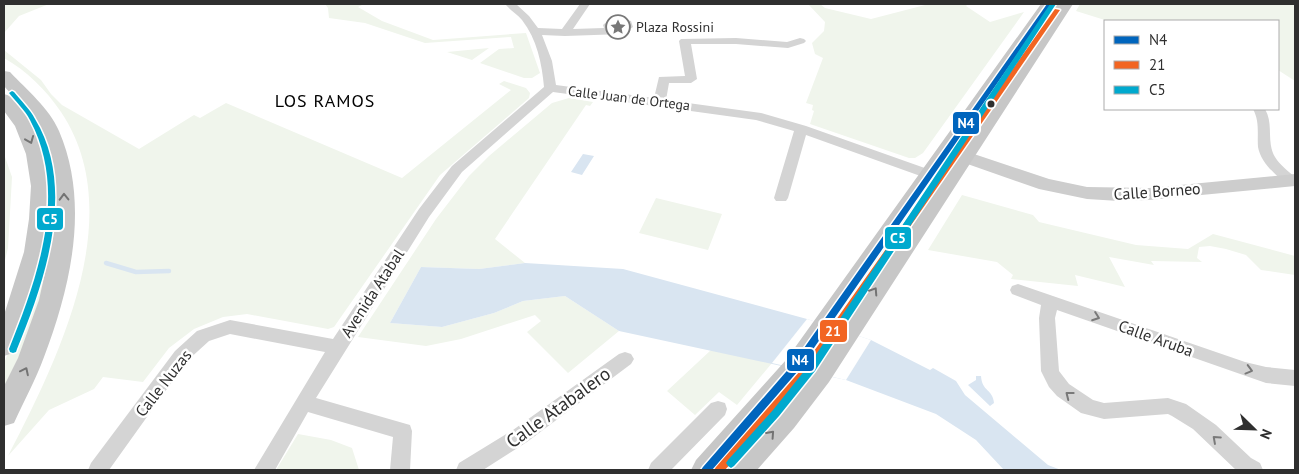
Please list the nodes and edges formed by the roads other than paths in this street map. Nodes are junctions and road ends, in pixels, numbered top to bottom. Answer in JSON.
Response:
{"nodes":[{"id":1,"x":510,"y":4,"type":"edge"},
{"id":2,"x":585,"y":4,"type":"edge"},
{"id":3,"x":1049,"y":4,"type":"edge"},
{"id":4,"x":1066,"y":4,"type":"edge"},
{"id":5,"x":611,"y":30,"type":"dead end"},
{"id":6,"x":564,"y":33,"type":"junction"},
{"id":7,"x":536,"y":36,"type":"junction"},
{"id":8,"x":800,"y":41,"type":"dead end"},
{"id":9,"x":4,"y":76,"type":"edge"},
{"id":10,"x":550,"y":88,"type":"junction"},
{"id":11,"x":4,"y":100,"type":"edge"},
{"id":12,"x":660,"y":104,"type":"junction"},
{"id":13,"x":1260,"y":110,"type":"edge"},
{"id":14,"x":801,"y":129,"type":"junction"},
{"id":15,"x":965,"y":157,"type":"junction"},
{"id":16,"x":930,"y":175,"type":"junction"},
{"id":17,"x":1293,"y":180,"type":"edge"},
{"id":18,"x":780,"y":198,"type":"dead end"},
{"id":19,"x":1018,"y":290,"type":"dead end"},
{"id":20,"x":1050,"y":300,"type":"junction"},
{"id":21,"x":836,"y":329,"type":"junction"},
{"id":22,"x":4,"y":344,"type":"edge"},
{"id":23,"x":337,"y":347,"type":"junction"},
{"id":24,"x":625,"y":359,"type":"dead end"},
{"id":25,"x":807,"y":371,"type":"junction"},
{"id":26,"x":1295,"y":378,"type":"edge"},
{"id":27,"x":303,"y":403,"type":"junction"},
{"id":28,"x":718,"y":409,"type":"dead end"},
{"id":29,"x":4,"y":414,"type":"edge"},
{"id":30,"x":98,"y":470,"type":"edge"},
{"id":31,"x":264,"y":470,"type":"edge"},
{"id":32,"x":400,"y":470,"type":"edge"},
{"id":33,"x":466,"y":470,"type":"edge"},
{"id":34,"x":658,"y":470,"type":"edge"},
{"id":35,"x":706,"y":470,"type":"edge"},
{"id":36,"x":738,"y":470,"type":"edge"},
{"id":37,"x":1253,"y":470,"type":"edge"}],
"edges":[{"from":1,"to":7,"type":"street","name":"Calle Juan de Ortega"},
{"from":2,"to":6,"type":"street"},
{"from":3,"to":16,"type":"main road"},
{"from":4,"to":15,"type":"main road"},
{"from":5,"to":6,"type":"street"},
{"from":6,"to":7,"type":"street"},
{"from":7,"to":10,"type":"street","name":"Calle Juan de Ortega"},
{"from":8,"to":12,"type":"street"},
{"from":29,"to":9,"type":"main road","one_way":true},
{"from":10,"to":12,"type":"street","name":"Calle Juan de Ortega"},
{"from":10,"to":23,"type":"street","name":"Avenida Atabal"},
{"from":11,"to":22,"type":"main road","one_way":true},
{"from":12,"to":14,"type":"street","name":"Calle Juan de Ortega"},
{"from":13,"to":17,"type":"street"},
{"from":14,"to":16,"type":"street","name":"Calle Juan de Ortega"},
{"from":14,"to":18,"type":"street"},
{"from":15,"to":17,"type":"street","name":"Calle Borneo"},
{"from":21,"to":15,"type":"main road","one_way":true},
{"from":16,"to":21,"type":"main road"},
{"from":19,"to":20,"type":"street","name":"Calle Aruba"},
{"from":20,"to":26,"type":"street","name":"Calle Aruba","one_way":true},
{"from":37,"to":20,"type":"street","one_way":true},
{"from":21,"to":25,"type":"main road"},
{"from":23,"to":27,"type":"street","name":"Avenida Atabal"},
{"from":23,"to":30,"type":"street","name":"Calle Nuzas"},
{"from":24,"to":33,"type":"street","name":"Calle Atabalero"},
{"from":25,"to":35,"type":"main road"},
{"from":36,"to":25,"type":"main road","one_way":true},
{"from":27,"to":31,"type":"street","name":"Avenida Atabal"},
{"from":27,"to":32,"type":"street"},
{"from":28,"to":34,"type":"street"}]}
